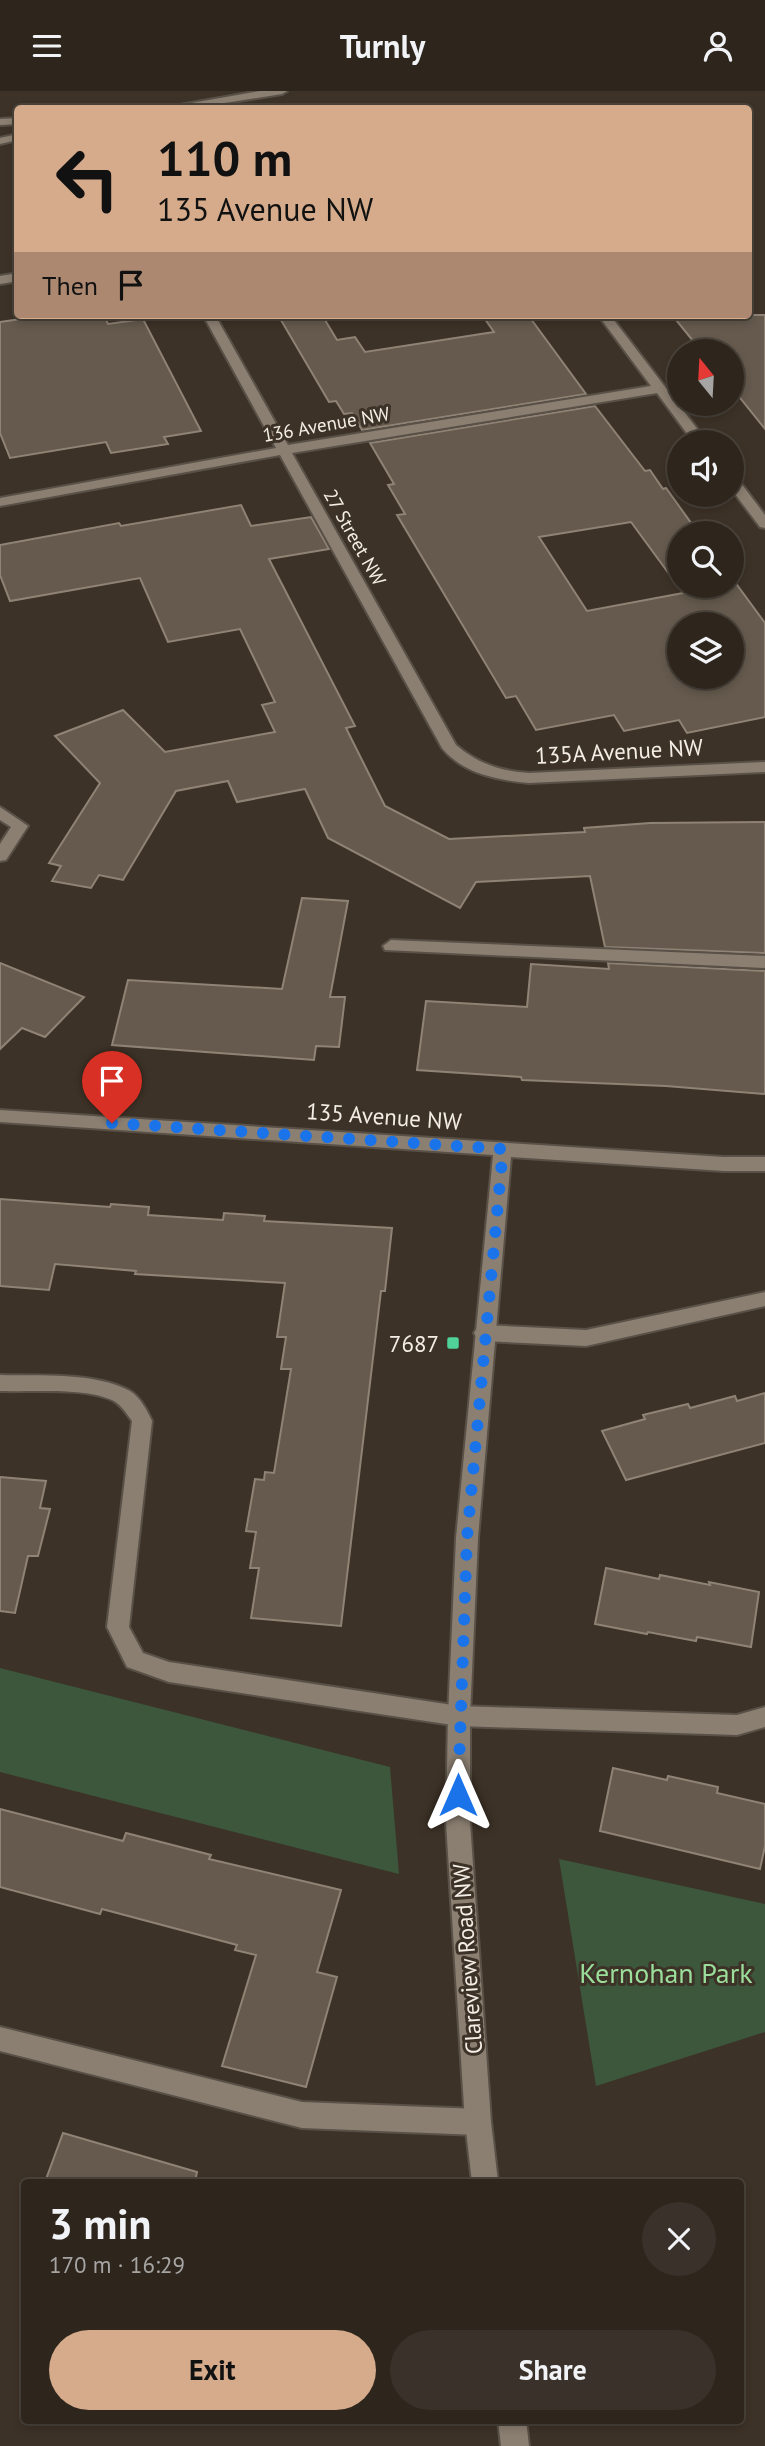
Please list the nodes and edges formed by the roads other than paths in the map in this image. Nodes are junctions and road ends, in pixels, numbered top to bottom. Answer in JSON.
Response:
{"nodes":[{"id":1,"x":282,"y":91,"type":"edge"},
{"id":2,"x":189,"y":105,"type":"edge"},
{"id":3,"x":211,"y":319,"type":"edge"},
{"id":4,"x":607,"y":319,"type":"edge"},
{"id":5,"x":659,"y":389,"type":"junction"},
{"id":6,"x":691,"y":430,"type":"edge"},
{"id":7,"x":285,"y":450,"type":"junction"},
{"id":8,"x":744,"y":497,"type":"edge"},
{"id":9,"x":0,"y":502,"type":"edge"},
{"id":10,"x":765,"y":524,"type":"edge"},
{"id":11,"x":765,"y":767,"type":"edge"},
{"id":12,"x":477,"y":768,"type":"joint"},
{"id":13,"x":0,"y":812,"type":"edge"},
{"id":14,"x":0,"y":856,"type":"edge"},
{"id":15,"x":391,"y":946,"type":"dead end"},
{"id":16,"x":765,"y":962,"type":"edge"},
{"id":17,"x":0,"y":1116,"type":"edge"},
{"id":18,"x":503,"y":1149,"type":"junction"},
{"id":19,"x":765,"y":1164,"type":"edge"},
{"id":20,"x":765,"y":1299,"type":"edge"},
{"id":21,"x":484,"y":1333,"type":"junction"},
{"id":22,"x":0,"y":1383,"type":"edge"},
{"id":23,"x":459,"y":1716,"type":"junction"},
{"id":24,"x":765,"y":1717,"type":"edge"},
{"id":25,"x":0,"y":2039,"type":"edge"},
{"id":26,"x":478,"y":2122,"type":"junction"},
{"id":27,"x":485,"y":2179,"type":"edge"},
{"id":28,"x":512,"y":2424,"type":"edge"},
{"id":29,"x":514,"y":2446,"type":"edge"}],
"edges":[{"from":1,"to":2,"type":"street"},
{"from":3,"to":7,"type":"street","name":"27 Street NW"},
{"from":4,"to":5,"type":"street"},
{"from":5,"to":6,"type":"street"},
{"from":5,"to":7,"type":"street","name":"136 Avenue NW"},
{"from":7,"to":9,"type":"street","name":"136 Avenue NW"},
{"from":7,"to":12,"type":"street","name":"27 Street NW"},
{"from":8,"to":10,"type":"street"},
{"from":11,"to":12,"type":"street","name":"135A Avenue NW"},
{"from":13,"to":14,"type":"street"},
{"from":15,"to":16,"type":"street"},
{"from":17,"to":18,"type":"street","name":"135 Avenue NW"},
{"from":18,"to":19,"type":"street","name":"135 Avenue NW"},
{"from":18,"to":21,"type":"street","name":"Clareview Road NW"},
{"from":20,"to":21,"type":"street"},
{"from":21,"to":23,"type":"street","name":"Clareview Road NW"},
{"from":22,"to":23,"type":"street"},
{"from":23,"to":24,"type":"street"},
{"from":23,"to":26,"type":"street","name":"Clareview Road NW"},
{"from":25,"to":26,"type":"street"},
{"from":26,"to":27,"type":"street","name":"Clareview Road NW"},
{"from":28,"to":29,"type":"street"}]}
